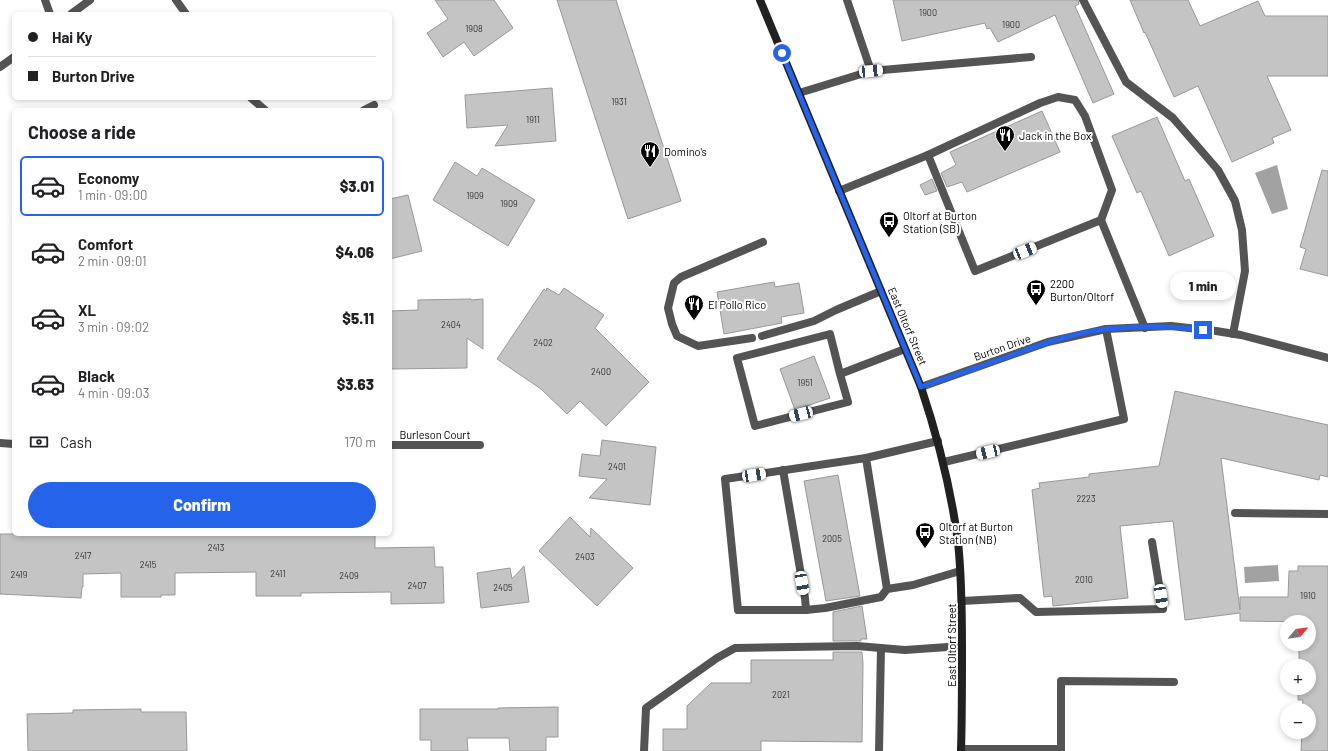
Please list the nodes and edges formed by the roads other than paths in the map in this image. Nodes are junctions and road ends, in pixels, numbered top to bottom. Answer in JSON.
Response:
{"nodes":[{"id":1,"x":45,"y":0,"type":"edge"},
{"id":2,"x":90,"y":0,"type":"edge"},
{"id":3,"x":176,"y":0,"type":"edge"},
{"id":4,"x":760,"y":0,"type":"edge"},
{"id":5,"x":847,"y":0,"type":"edge"},
{"id":6,"x":1083,"y":0,"type":"edge"},
{"id":7,"x":49,"y":12,"type":"edge"},
{"id":8,"x":74,"y":12,"type":"edge"},
{"id":9,"x":185,"y":12,"type":"edge"},
{"id":10,"x":1031,"y":57,"type":"dead end"},
{"id":11,"x":12,"y":59,"type":"edge"},
{"id":12,"x":0,"y":68,"type":"edge"},
{"id":13,"x":871,"y":71,"type":"junction"},
{"id":14,"x":799,"y":93,"type":"junction"},
{"id":15,"x":254,"y":100,"type":"edge"},
{"id":16,"x":374,"y":105,"type":"dead end"},
{"id":17,"x":264,"y":108,"type":"edge"},
{"id":18,"x":368,"y":108,"type":"edge"},
{"id":19,"x":928,"y":156,"type":"junction"},
{"id":20,"x":839,"y":191,"type":"junction"},
{"id":21,"x":1101,"y":220,"type":"junction"},
{"id":22,"x":763,"y":242,"type":"dead end"},
{"id":23,"x":881,"y":291,"type":"junction"},
{"id":24,"x":1145,"y":328,"type":"junction"},
{"id":25,"x":1106,"y":329,"type":"junction"},
{"id":26,"x":1233,"y":334,"type":"junction"},
{"id":27,"x":762,"y":336,"type":"dead end"},
{"id":28,"x":752,"y":338,"type":"dead end"},
{"id":29,"x":906,"y":349,"type":"junction"},
{"id":30,"x":1328,"y":358,"type":"edge"},
{"id":31,"x":840,"y":374,"type":"junction"},
{"id":32,"x":921,"y":387,"type":"junction"},
{"id":33,"x":938,"y":441,"type":"junction"},
{"id":34,"x":0,"y":443,"type":"edge"},
{"id":35,"x":12,"y":444,"type":"edge"},
{"id":36,"x":392,"y":445,"type":"edge"},
{"id":37,"x":480,"y":445,"type":"dead end"},
{"id":38,"x":866,"y":458,"type":"junction"},
{"id":39,"x":944,"y":462,"type":"junction"},
{"id":40,"x":783,"y":470,"type":"junction"},
{"id":41,"x":1235,"y":513,"type":"dead end"},
{"id":42,"x":1328,"y":514,"type":"edge"},
{"id":43,"x":1152,"y":542,"type":"dead end"},
{"id":44,"x":960,"y":571,"type":"junction"},
{"id":45,"x":887,"y":589,"type":"junction"},
{"id":46,"x":962,"y":602,"type":"junction"},
{"id":47,"x":806,"y":610,"type":"junction"},
{"id":48,"x":962,"y":646,"type":"junction"},
{"id":49,"x":881,"y":648,"type":"junction"},
{"id":50,"x":1174,"y":682,"type":"dead end"},
{"id":51,"x":961,"y":750,"type":"edge"},
{"id":52,"x":1061,"y":750,"type":"edge"},
{"id":53,"x":644,"y":751,"type":"edge"},
{"id":54,"x":879,"y":751,"type":"edge"}],
"edges":[{"from":1,"to":7,"type":"street"},
{"from":2,"to":8,"type":"street"},
{"from":3,"to":9,"type":"street"},
{"from":4,"to":14,"type":"main road","name":"East Oltorf Street"},
{"from":5,"to":13,"type":"street"},
{"from":6,"to":26,"type":"street"},
{"from":10,"to":13,"type":"street"},
{"from":11,"to":12,"type":"street"},
{"from":13,"to":14,"type":"street"},
{"from":14,"to":20,"type":"main road","name":"East Oltorf Street"},
{"from":15,"to":17,"type":"street"},
{"from":16,"to":18,"type":"street"},
{"from":19,"to":20,"type":"street"},
{"from":19,"to":21,"type":"street"},
{"from":19,"to":21,"type":"street"},
{"from":20,"to":23,"type":"main road","name":"East Oltorf Street"},
{"from":21,"to":24,"type":"street"},
{"from":22,"to":28,"type":"street"},
{"from":23,"to":27,"type":"street"},
{"from":23,"to":29,"type":"main road","name":"East Oltorf Street"},
{"from":24,"to":25,"type":"street","name":"Burton Drive"},
{"from":24,"to":26,"type":"street","name":"Burton Drive"},
{"from":25,"to":32,"type":"street","name":"Burton Drive"},
{"from":25,"to":39,"type":"street"},
{"from":26,"to":30,"type":"street","name":"Burton Drive"},
{"from":29,"to":31,"type":"street"},
{"from":29,"to":32,"type":"main road","name":"East Oltorf Street"},
{"from":31,"to":31,"type":"street"},
{"from":32,"to":33,"type":"main road","name":"East Oltorf Street"},
{"from":33,"to":38,"type":"street"},
{"from":33,"to":39,"type":"main road","name":"East Oltorf Street"},
{"from":34,"to":35,"type":"street"},
{"from":36,"to":37,"type":"street","name":"Burleson Court"},
{"from":38,"to":40,"type":"street"},
{"from":38,"to":45,"type":"street"},
{"from":39,"to":44,"type":"main road","name":"East Oltorf Street"},
{"from":40,"to":47,"type":"street"},
{"from":40,"to":47,"type":"street"},
{"from":41,"to":42,"type":"street"},
{"from":43,"to":46,"type":"street"},
{"from":44,"to":45,"type":"street"},
{"from":44,"to":46,"type":"main road","name":"East Oltorf Street"},
{"from":45,"to":47,"type":"street"},
{"from":46,"to":48,"type":"main road","name":"East Oltorf Street"},
{"from":48,"to":49,"type":"street"},
{"from":48,"to":51,"type":"main road","name":"East Oltorf Street"},
{"from":49,"to":53,"type":"street"},
{"from":49,"to":54,"type":"street"},
{"from":50,"to":52,"type":"street"},
{"from":51,"to":52,"type":"street"}]}
